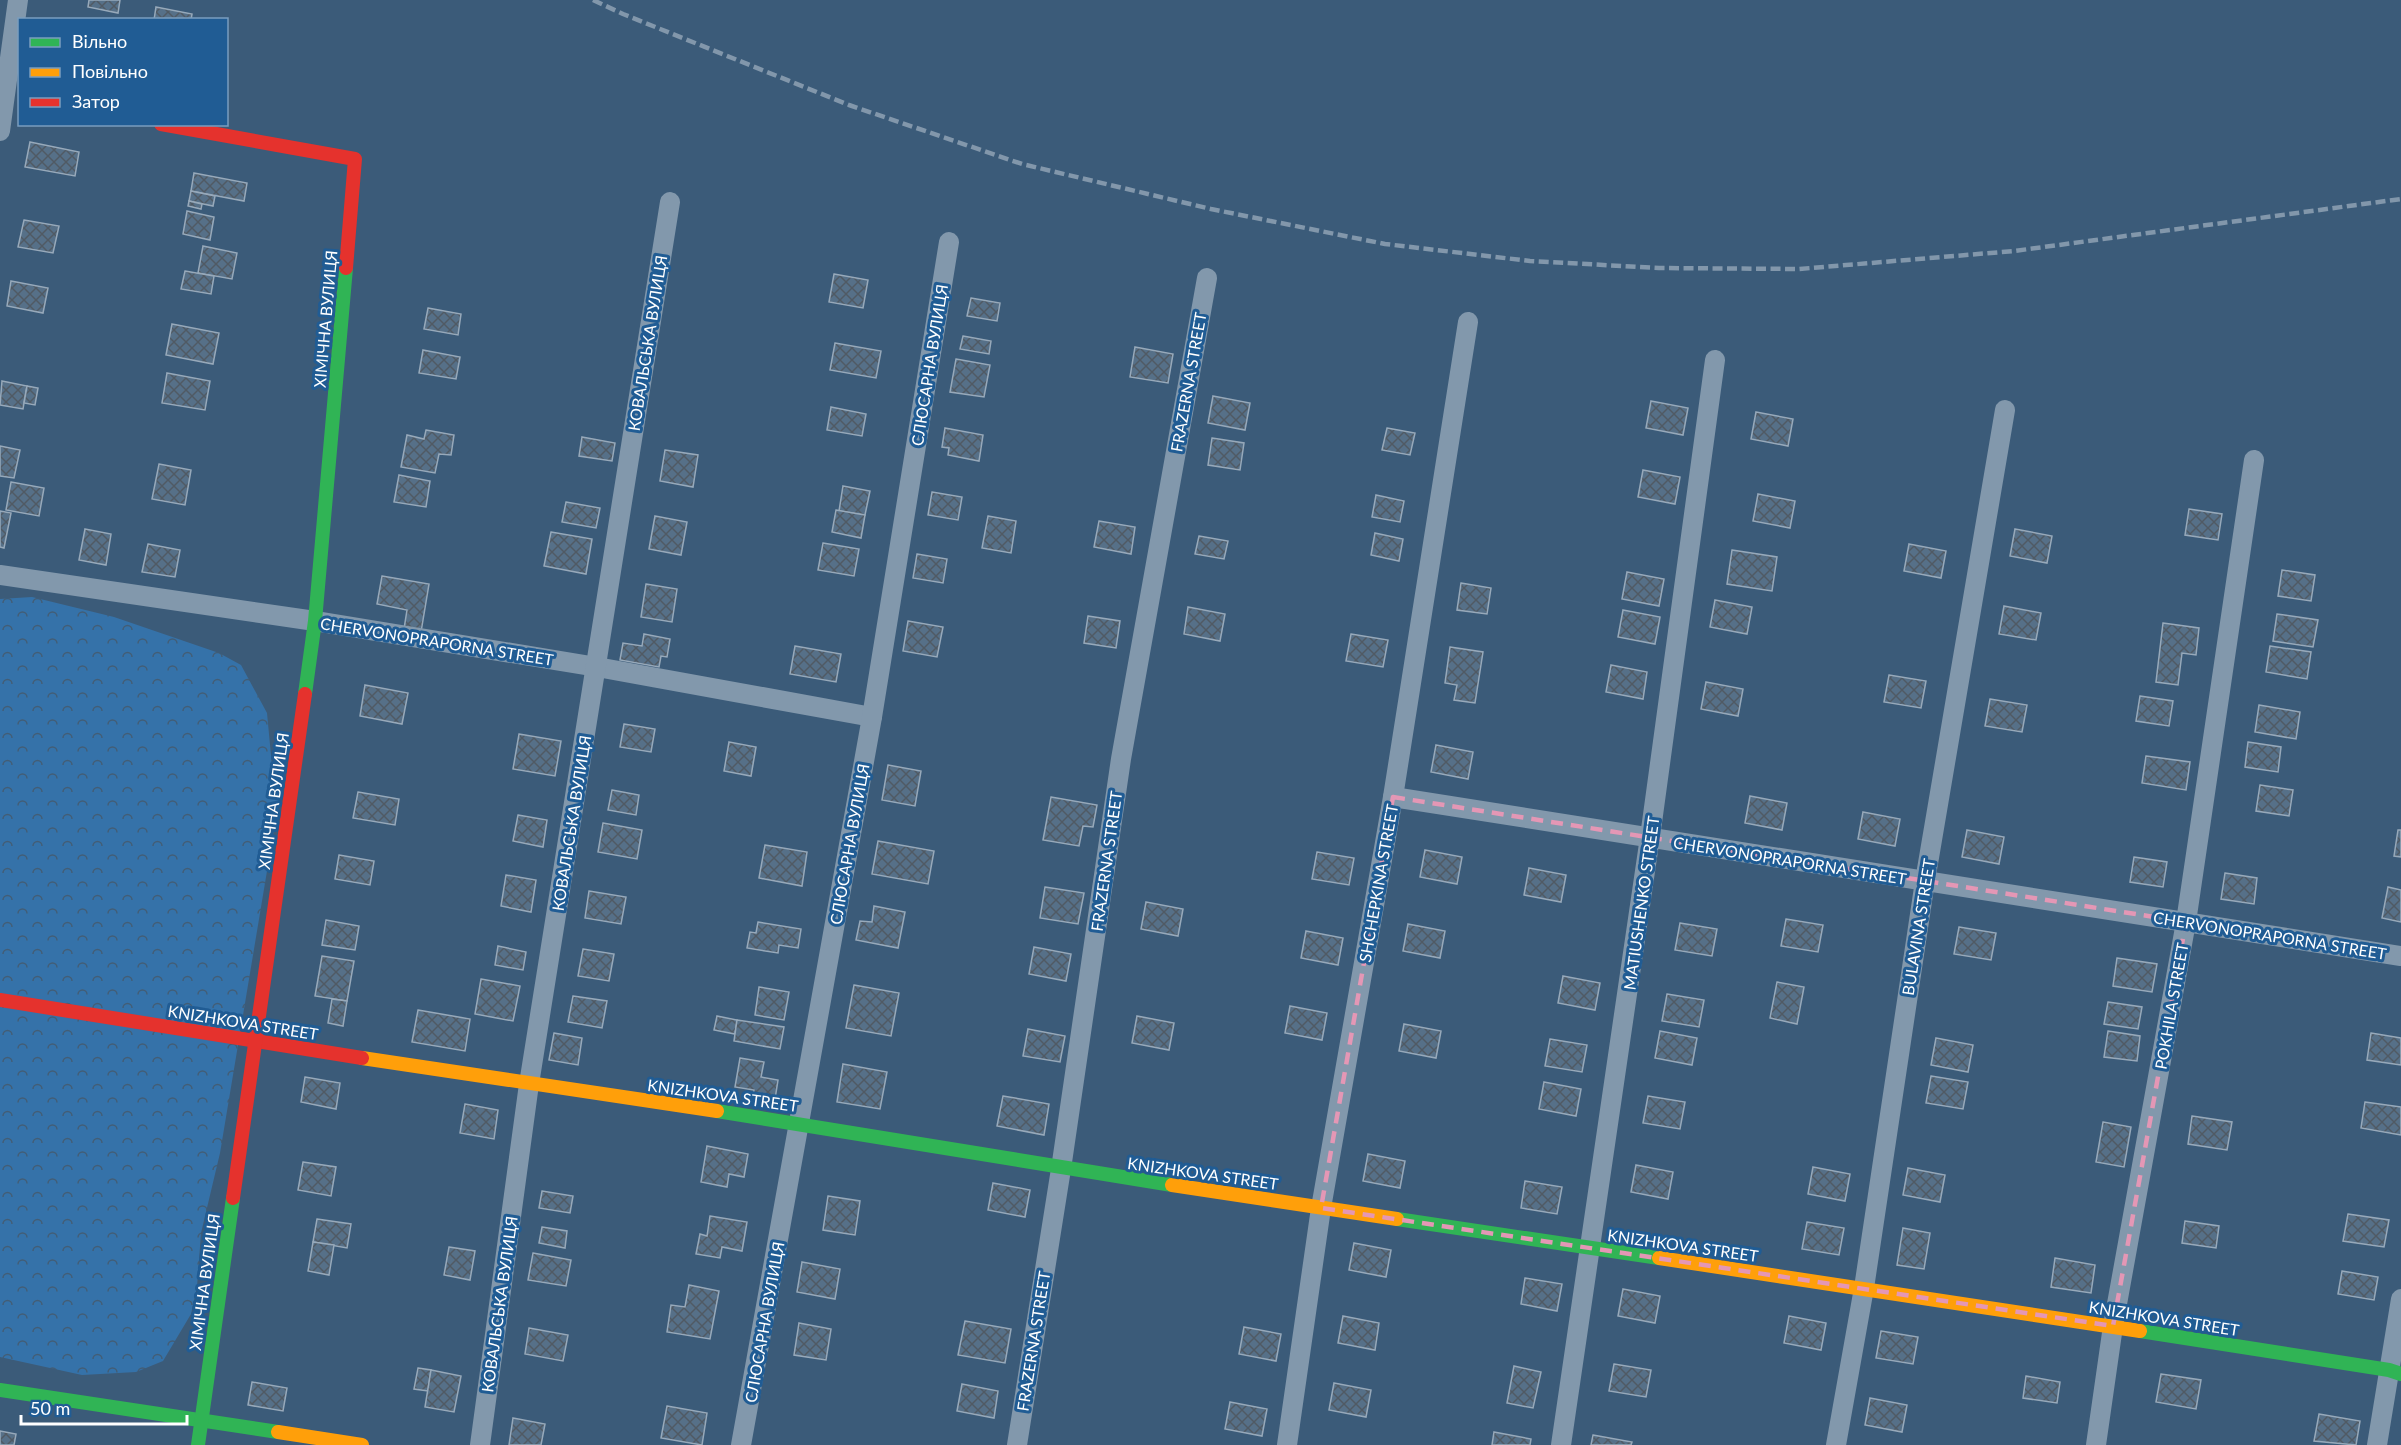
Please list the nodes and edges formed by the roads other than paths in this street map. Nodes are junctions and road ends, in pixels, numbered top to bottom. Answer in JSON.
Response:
{"nodes":[{"id":1,"x":18,"y":0,"type":"edge"},
{"id":2,"x":8,"y":97,"type":"edge"},
{"id":3,"x":172,"y":126,"type":"edge"},
{"id":4,"x":0,"y":131,"type":"edge"},
{"id":5,"x":670,"y":202,"type":"dead end"},
{"id":6,"x":949,"y":242,"type":"dead end"},
{"id":7,"x":1207,"y":278,"type":"dead end"},
{"id":8,"x":1468,"y":322,"type":"dead end"},
{"id":9,"x":1715,"y":360,"type":"dead end"},
{"id":10,"x":2005,"y":410,"type":"dead end"},
{"id":11,"x":2254,"y":459,"type":"dead end"},
{"id":12,"x":0,"y":575,"type":"edge"},
{"id":13,"x":315,"y":621,"type":"junction"},
{"id":14,"x":597,"y":667,"type":"junction"},
{"id":15,"x":872,"y":717,"type":"junction"},
{"id":16,"x":1393,"y":797,"type":"junction"},
{"id":17,"x":1650,"y":837,"type":"junction"},
{"id":18,"x":1925,"y":881,"type":"junction"},
{"id":19,"x":2186,"y":922,"type":"junction"},
{"id":20,"x":2401,"y":956,"type":"edge"},
{"id":21,"x":0,"y":1000,"type":"edge"},
{"id":22,"x":255,"y":1041,"type":"junction"},
{"id":23,"x":529,"y":1084,"type":"junction"},
{"id":24,"x":800,"y":1123,"type":"junction"},
{"id":25,"x":1061,"y":1169,"type":"junction"},
{"id":26,"x":1321,"y":1208,"type":"junction"},
{"id":27,"x":1590,"y":1248,"type":"junction"},
{"id":28,"x":1864,"y":1288,"type":"junction"},
{"id":29,"x":2401,"y":1299,"type":"edge"},
{"id":30,"x":2113,"y":1326,"type":"junction"},
{"id":31,"x":2395,"y":1372,"type":"edge"},
{"id":32,"x":0,"y":1390,"type":"edge"},
{"id":33,"x":201,"y":1421,"type":"junction"},
{"id":34,"x":198,"y":1445,"type":"edge"},
{"id":35,"x":362,"y":1445,"type":"edge"},
{"id":36,"x":480,"y":1445,"type":"edge"},
{"id":37,"x":741,"y":1445,"type":"edge"},
{"id":38,"x":1017,"y":1445,"type":"edge"},
{"id":39,"x":1287,"y":1445,"type":"edge"},
{"id":40,"x":1561,"y":1445,"type":"edge"},
{"id":41,"x":1836,"y":1445,"type":"edge"},
{"id":42,"x":2096,"y":1445,"type":"edge"},
{"id":43,"x":2377,"y":1445,"type":"edge"}],
"edges":[{"from":1,"to":2,"type":"street"},
{"from":2,"to":4,"type":"street"},
{"from":3,"to":13,"type":"street","name":"ХІМІЧНА ВУЛИЦЯ"},
{"from":5,"to":14,"type":"street","name":"КОВАЛЬСЬКА ВУЛИЦЯ"},
{"from":6,"to":15,"type":"street","name":"СЛЮСАРНА ВУЛИЦЯ"},
{"from":7,"to":25,"type":"street","name":"FRAZERNA STREET"},
{"from":8,"to":16,"type":"street","name":"SHCHEPKINA STREET"},
{"from":9,"to":17,"type":"street","name":"MATIUSHENKO STREET"},
{"from":10,"to":18,"type":"street","name":"BULAVINA STREET"},
{"from":11,"to":19,"type":"street","name":"POKHILA STREET"},
{"from":12,"to":13,"type":"street","name":"CHERVONOPRAPORNA STREET"},
{"from":13,"to":14,"type":"street","name":"CHERVONOPRAPORNA STREET"},
{"from":13,"to":22,"type":"street","name":"ХІМІЧНА ВУЛИЦЯ"},
{"from":14,"to":15,"type":"street","name":"CHERVONOPRAPORNA STREET"},
{"from":14,"to":23,"type":"street","name":"КОВАЛЬСЬКА ВУЛИЦЯ"},
{"from":15,"to":24,"type":"street","name":"СЛЮСАРНА ВУЛИЦЯ"},
{"from":16,"to":17,"type":"street","name":"CHERVONOPRAPORNA STREET"},
{"from":16,"to":26,"type":"street","name":"SHCHEPKINA STREET"},
{"from":17,"to":18,"type":"street","name":"CHERVONOPRAPORNA STREET"},
{"from":17,"to":27,"type":"street","name":"MATIUSHENKO STREET"},
{"from":18,"to":19,"type":"street","name":"CHERVONOPRAPORNA STREET"},
{"from":18,"to":28,"type":"street","name":"BULAVINA STREET"},
{"from":19,"to":20,"type":"street","name":"CHERVONOPRAPORNA STREET"},
{"from":19,"to":30,"type":"street","name":"POKHILA STREET"},
{"from":21,"to":22,"type":"street","name":"KNIZHKOVA STREET"},
{"from":22,"to":23,"type":"street","name":"KNIZHKOVA STREET"},
{"from":22,"to":33,"type":"street","name":"ХІМІЧНА ВУЛИЦЯ"},
{"from":23,"to":24,"type":"street","name":"KNIZHKOVA STREET"},
{"from":23,"to":36,"type":"street","name":"КОВАЛЬСЬКА ВУЛИЦЯ"},
{"from":24,"to":25,"type":"street","name":"KNIZHKOVA STREET"},
{"from":24,"to":37,"type":"street","name":"СЛЮСАРНА ВУЛИЦЯ"},
{"from":25,"to":26,"type":"street","name":"KNIZHKOVA STREET"},
{"from":25,"to":38,"type":"street","name":"FRAZERNA STREET"},
{"from":26,"to":27,"type":"street","name":"KNIZHKOVA STREET"},
{"from":26,"to":39,"type":"street","name":"SHCHEPKINA STREET"},
{"from":27,"to":28,"type":"street","name":"KNIZHKOVA STREET"},
{"from":27,"to":40,"type":"street","name":"MATIUSHENKO STREET"},
{"from":28,"to":30,"type":"street","name":"KNIZHKOVA STREET"},
{"from":28,"to":41,"type":"street","name":"BULAVINA STREET"},
{"from":29,"to":31,"type":"street"},
{"from":30,"to":31,"type":"street","name":"KNIZHKOVA STREET"},
{"from":30,"to":42,"type":"street","name":"POKHILA STREET"},
{"from":31,"to":43,"type":"street"},
{"from":32,"to":33,"type":"street"},
{"from":33,"to":34,"type":"street","name":"ХІМІЧНА ВУЛИЦЯ"},
{"from":33,"to":35,"type":"street"}]}
